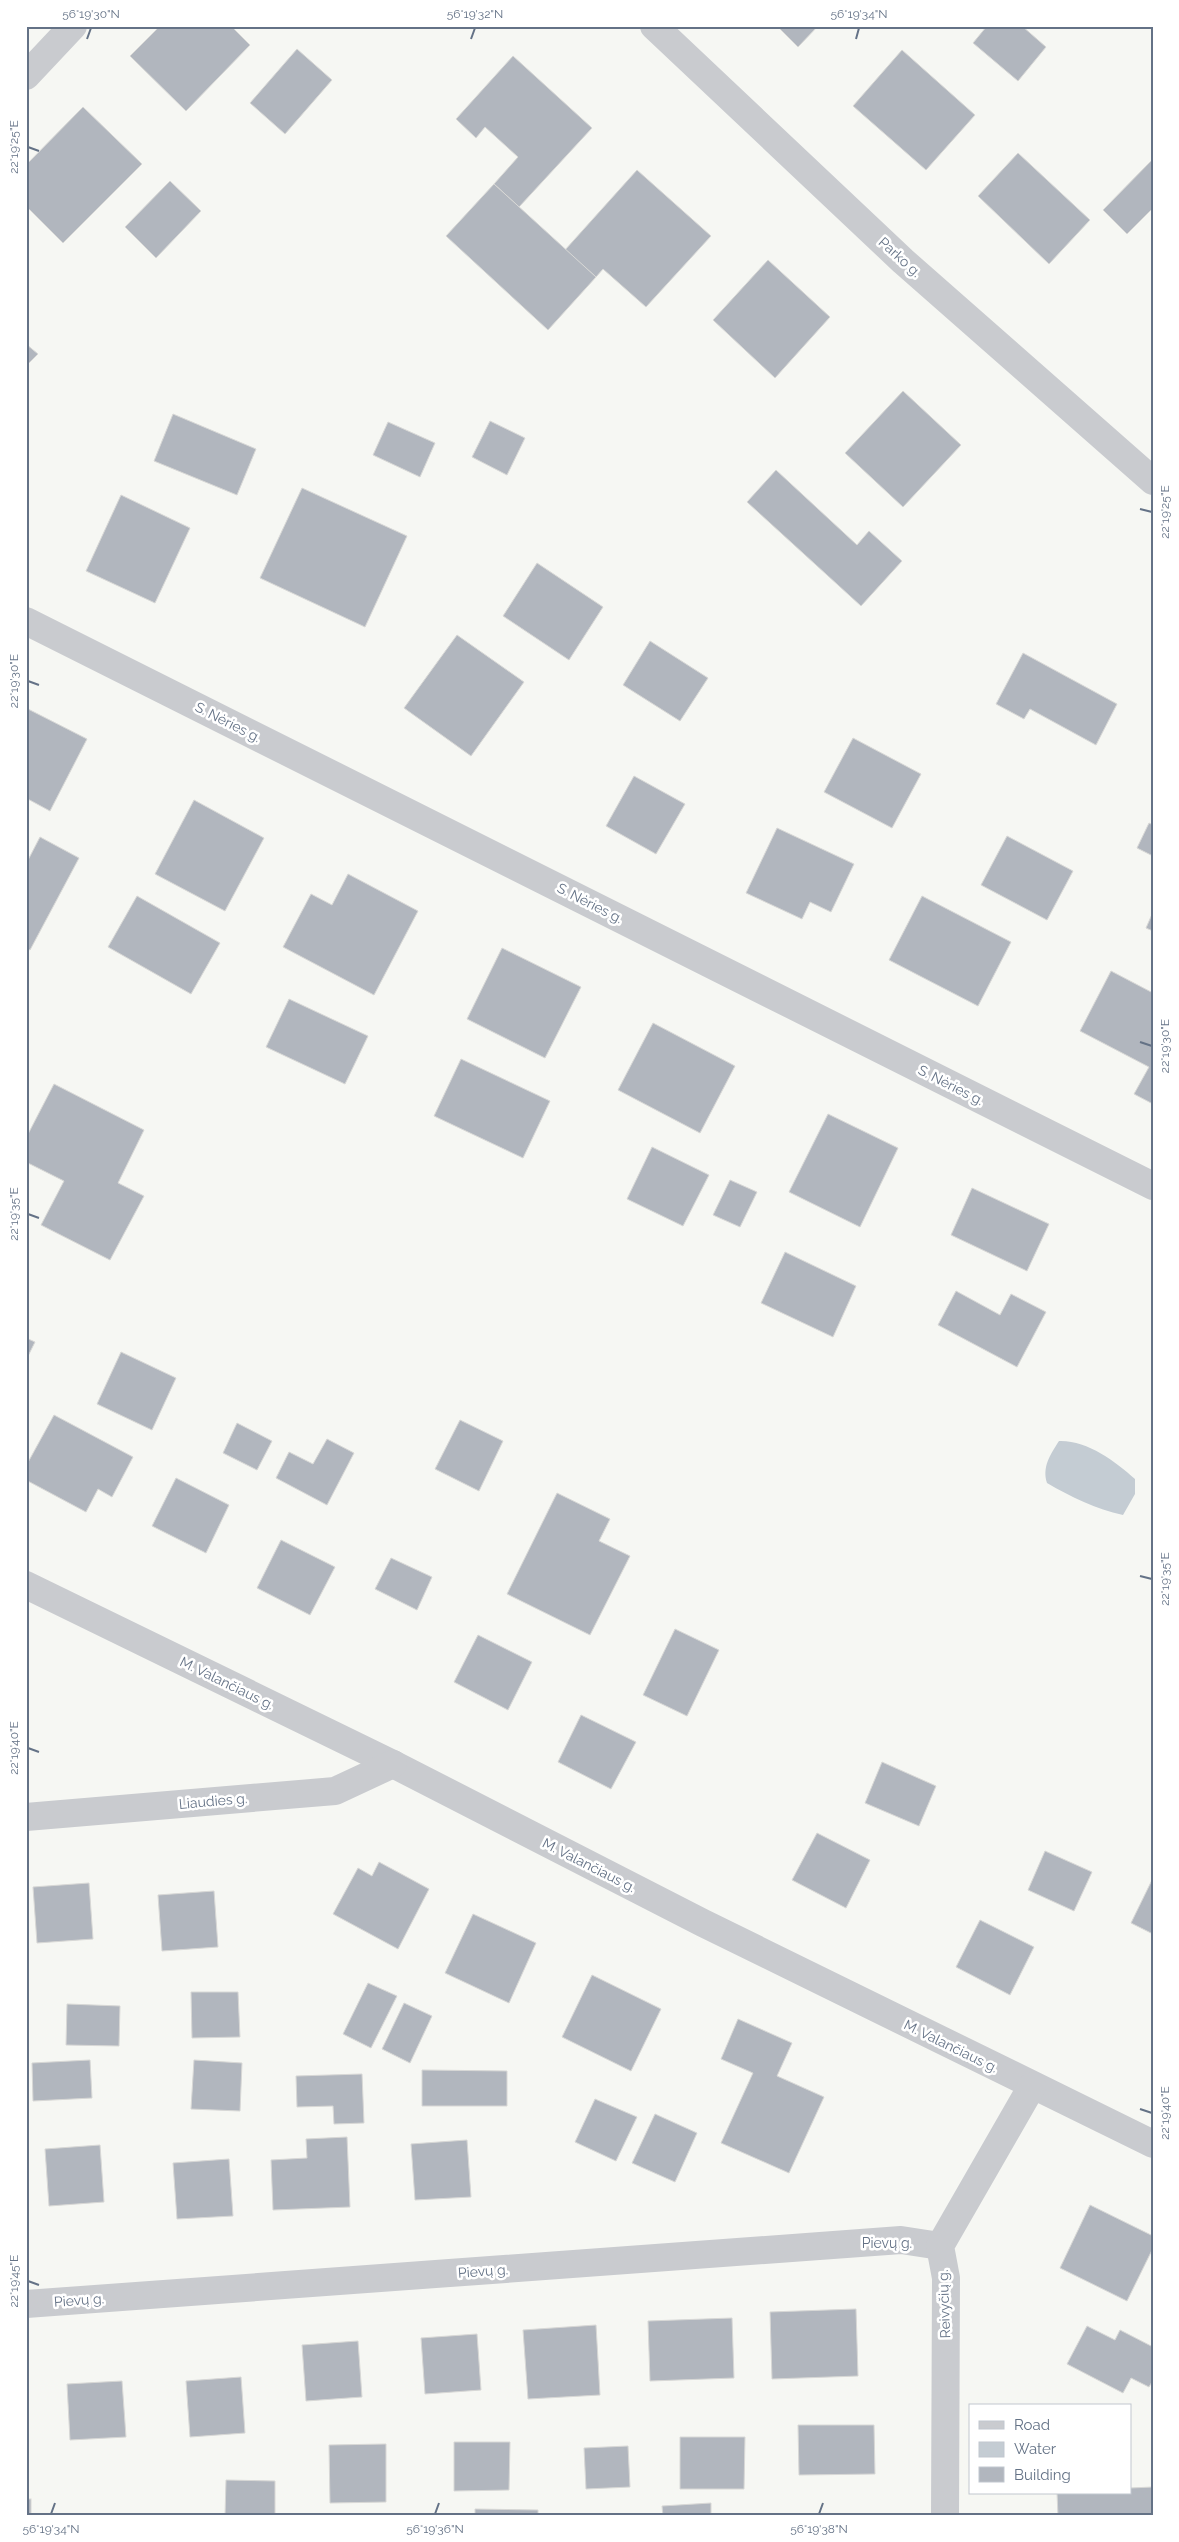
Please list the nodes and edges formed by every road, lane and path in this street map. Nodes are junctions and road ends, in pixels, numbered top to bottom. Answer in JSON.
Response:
{"nodes":[{"id":1,"x":73,"y":26,"type":"edge"},
{"id":2,"x":654,"y":26,"type":"edge"},
{"id":3,"x":26,"y":76,"type":"edge"},
{"id":4,"x":1153,"y":482,"type":"edge"},
{"id":5,"x":26,"y":621,"type":"edge"},
{"id":6,"x":1153,"y":1186,"type":"edge"},
{"id":7,"x":26,"y":1585,"type":"edge"},
{"id":8,"x":393,"y":1764,"type":"junction"},
{"id":9,"x":26,"y":1817,"type":"edge"},
{"id":10,"x":1032,"y":2086,"type":"junction"},
{"id":11,"x":1153,"y":2144,"type":"edge"},
{"id":12,"x":940,"y":2246,"type":"junction"},
{"id":13,"x":26,"y":2304,"type":"edge"},
{"id":14,"x":945,"y":2516,"type":"edge"}],
"edges":[{"from":1,"to":3,"type":"street"},
{"from":2,"to":4,"type":"street","name":"Parko g."},
{"from":5,"to":6,"type":"street","name":"S. Nėries g."},
{"from":7,"to":8,"type":"street","name":"M. Valančiaus g."},
{"from":8,"to":9,"type":"street","name":"Liaudies g."},
{"from":8,"to":10,"type":"street","name":"M. Valančiaus g."},
{"from":10,"to":11,"type":"street","name":"M. Valančiaus g."},
{"from":10,"to":12,"type":"street"},
{"from":12,"to":13,"type":"street","name":"Pievų g."},
{"from":12,"to":14,"type":"street","name":"Reivyčių g."}]}
